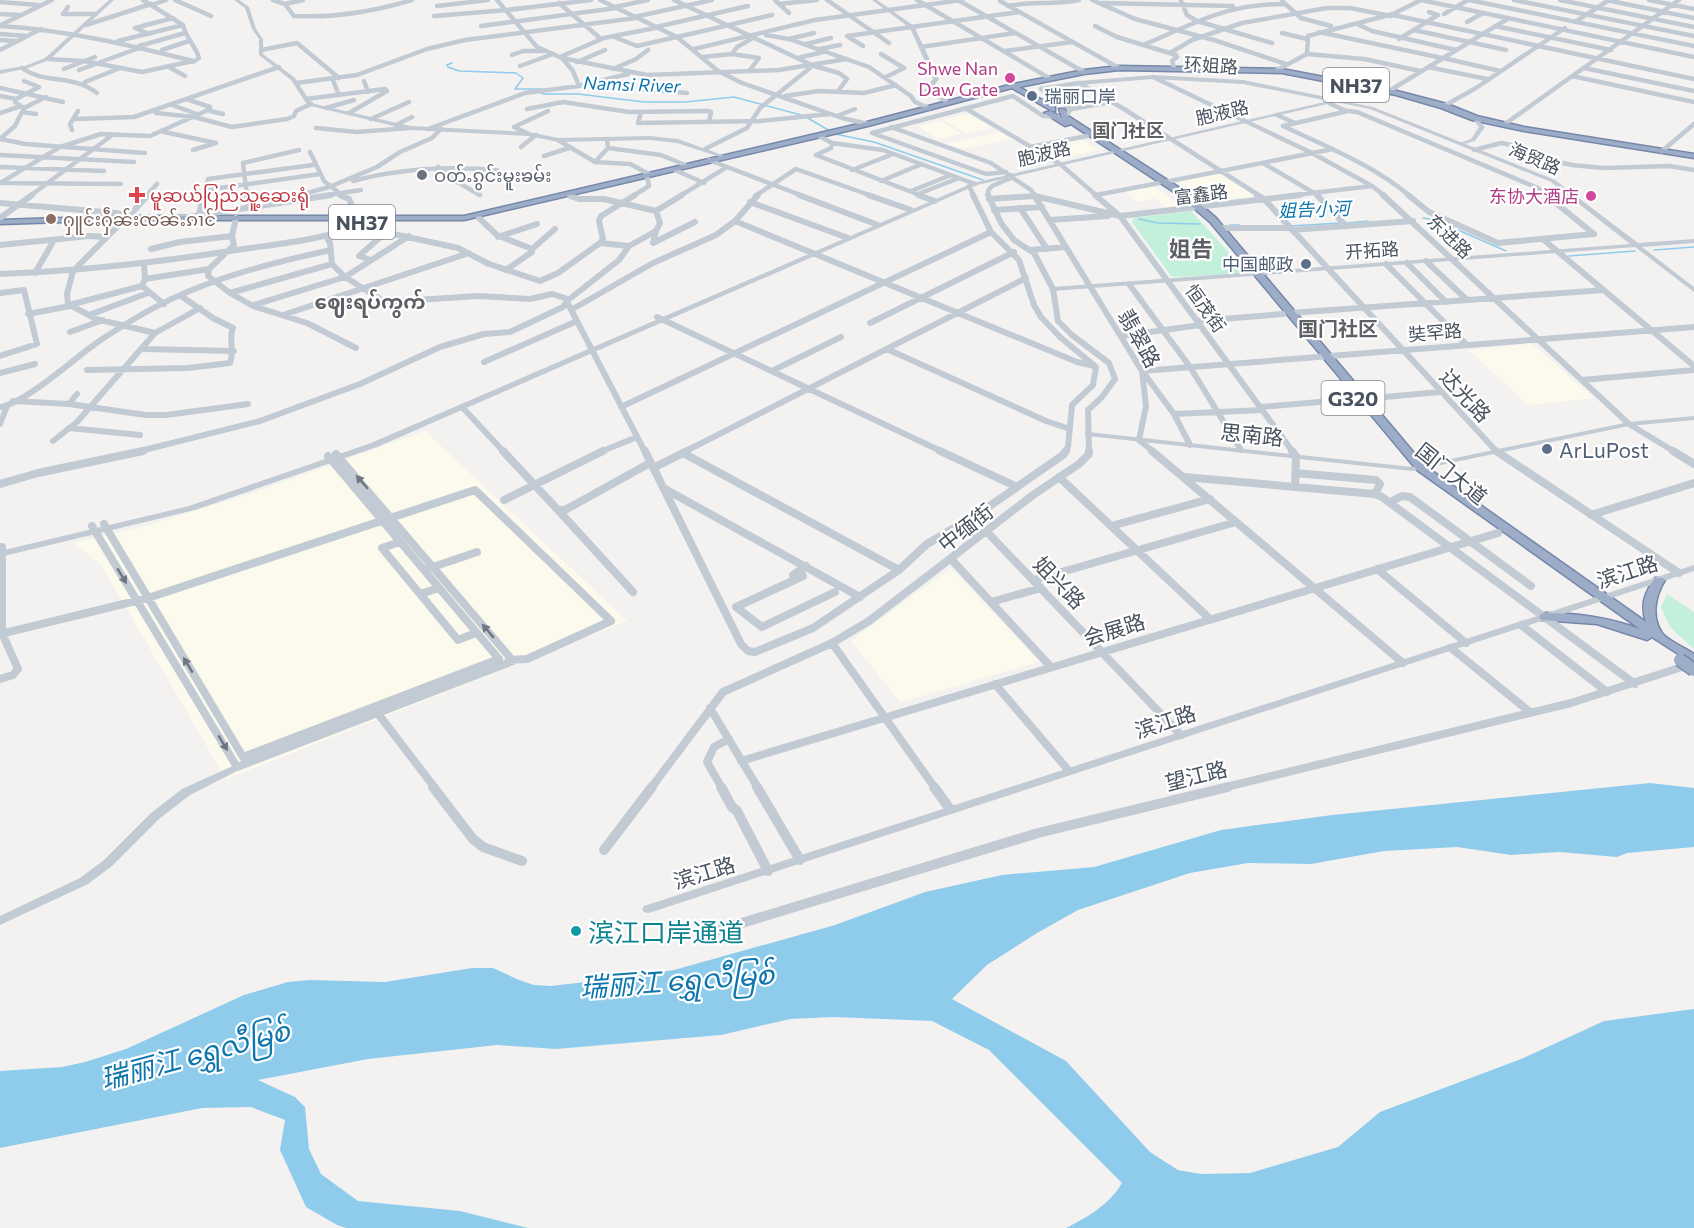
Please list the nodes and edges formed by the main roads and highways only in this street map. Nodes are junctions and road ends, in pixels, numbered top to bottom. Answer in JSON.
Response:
{"nodes":[{"id":1,"x":1013,"y":86,"type":"junction"},
{"id":2,"x":1060,"y":113,"type":"junction"},
{"id":3,"x":1475,"y":118,"type":"junction"},
{"id":4,"x":1462,"y":144,"type":"road end"},
{"id":5,"x":1115,"y":152,"type":"junction"},
{"id":6,"x":1694,"y":156,"type":"edge"},
{"id":7,"x":715,"y":159,"type":"junction"},
{"id":8,"x":648,"y":176,"type":"junction"},
{"id":9,"x":1197,"y":209,"type":"junction"},
{"id":10,"x":145,"y":220,"type":"junction"},
{"id":11,"x":235,"y":220,"type":"junction"},
{"id":12,"x":0,"y":222,"type":"edge"},
{"id":13,"x":363,"y":222,"type":"junction"},
{"id":14,"x":1254,"y":274,"type":"junction"},
{"id":15,"x":1416,"y":469,"type":"junction"},
{"id":16,"x":1659,"y":580,"type":"road end"},
{"id":17,"x":1597,"y":600,"type":"junction"},
{"id":18,"x":1545,"y":617,"type":"road end"},
{"id":19,"x":1647,"y":636,"type":"junction"},
{"id":20,"x":1660,"y":636,"type":"junction"},
{"id":21,"x":1689,"y":660,"type":"edge"},
{"id":22,"x":1694,"y":670,"type":"edge"}],
"edges":[{"from":1,"to":2,"type":"highway","name":"国门大道","number":"G320"},
{"from":1,"to":3,"type":"highway","number":"NH37"},
{"from":1,"to":7,"type":"highway","number":"NH37"},
{"from":2,"to":5,"type":"highway","name":"国门大道","number":"G320"},
{"from":2,"to":5,"type":"highway","name":"国门大道","number":"G320"},
{"from":3,"to":4,"type":"main road"},
{"from":3,"to":6,"type":"highway","number":"NH37"},
{"from":5,"to":9,"type":"highway","name":"国门大道","number":"G320"},
{"from":7,"to":8,"type":"highway","number":"NH37"},
{"from":7,"to":8,"type":"highway","number":"NH37"},
{"from":8,"to":13,"type":"highway","number":"NH37"},
{"from":8,"to":13,"type":"highway","number":"NH37"},
{"from":9,"to":14,"type":"highway","name":"国门大道","number":"G320"},
{"from":9,"to":14,"type":"highway","name":"国门大道","number":"G320"},
{"from":10,"to":11,"type":"highway","number":"NH37"},
{"from":10,"to":11,"type":"highway","number":"NH37"},
{"from":10,"to":12,"type":"highway","number":"NH37"},
{"from":10,"to":12,"type":"highway","number":"NH37"},
{"from":11,"to":13,"type":"highway","number":"NH37"},
{"from":14,"to":15,"type":"highway","name":"国门大道","number":"G320"},
{"from":15,"to":17,"type":"highway","name":"国门大道","number":"G320"},
{"from":15,"to":17,"type":"highway","name":"国门大道","number":"G320"},
{"from":16,"to":20,"type":"highway"},
{"from":17,"to":19,"type":"highway","name":"国门大道","number":"G320"},
{"from":17,"to":20,"type":"highway","name":"国门大道","number":"G320"},
{"from":18,"to":19,"type":"highway"},
{"from":19,"to":21,"type":"highway","name":"国门大道","number":"G320"},
{"from":20,"to":21,"type":"highway","name":"国门大道","number":"G320"},
{"from":21,"to":22,"type":"highway","number":"G320","bridge":true}]}
